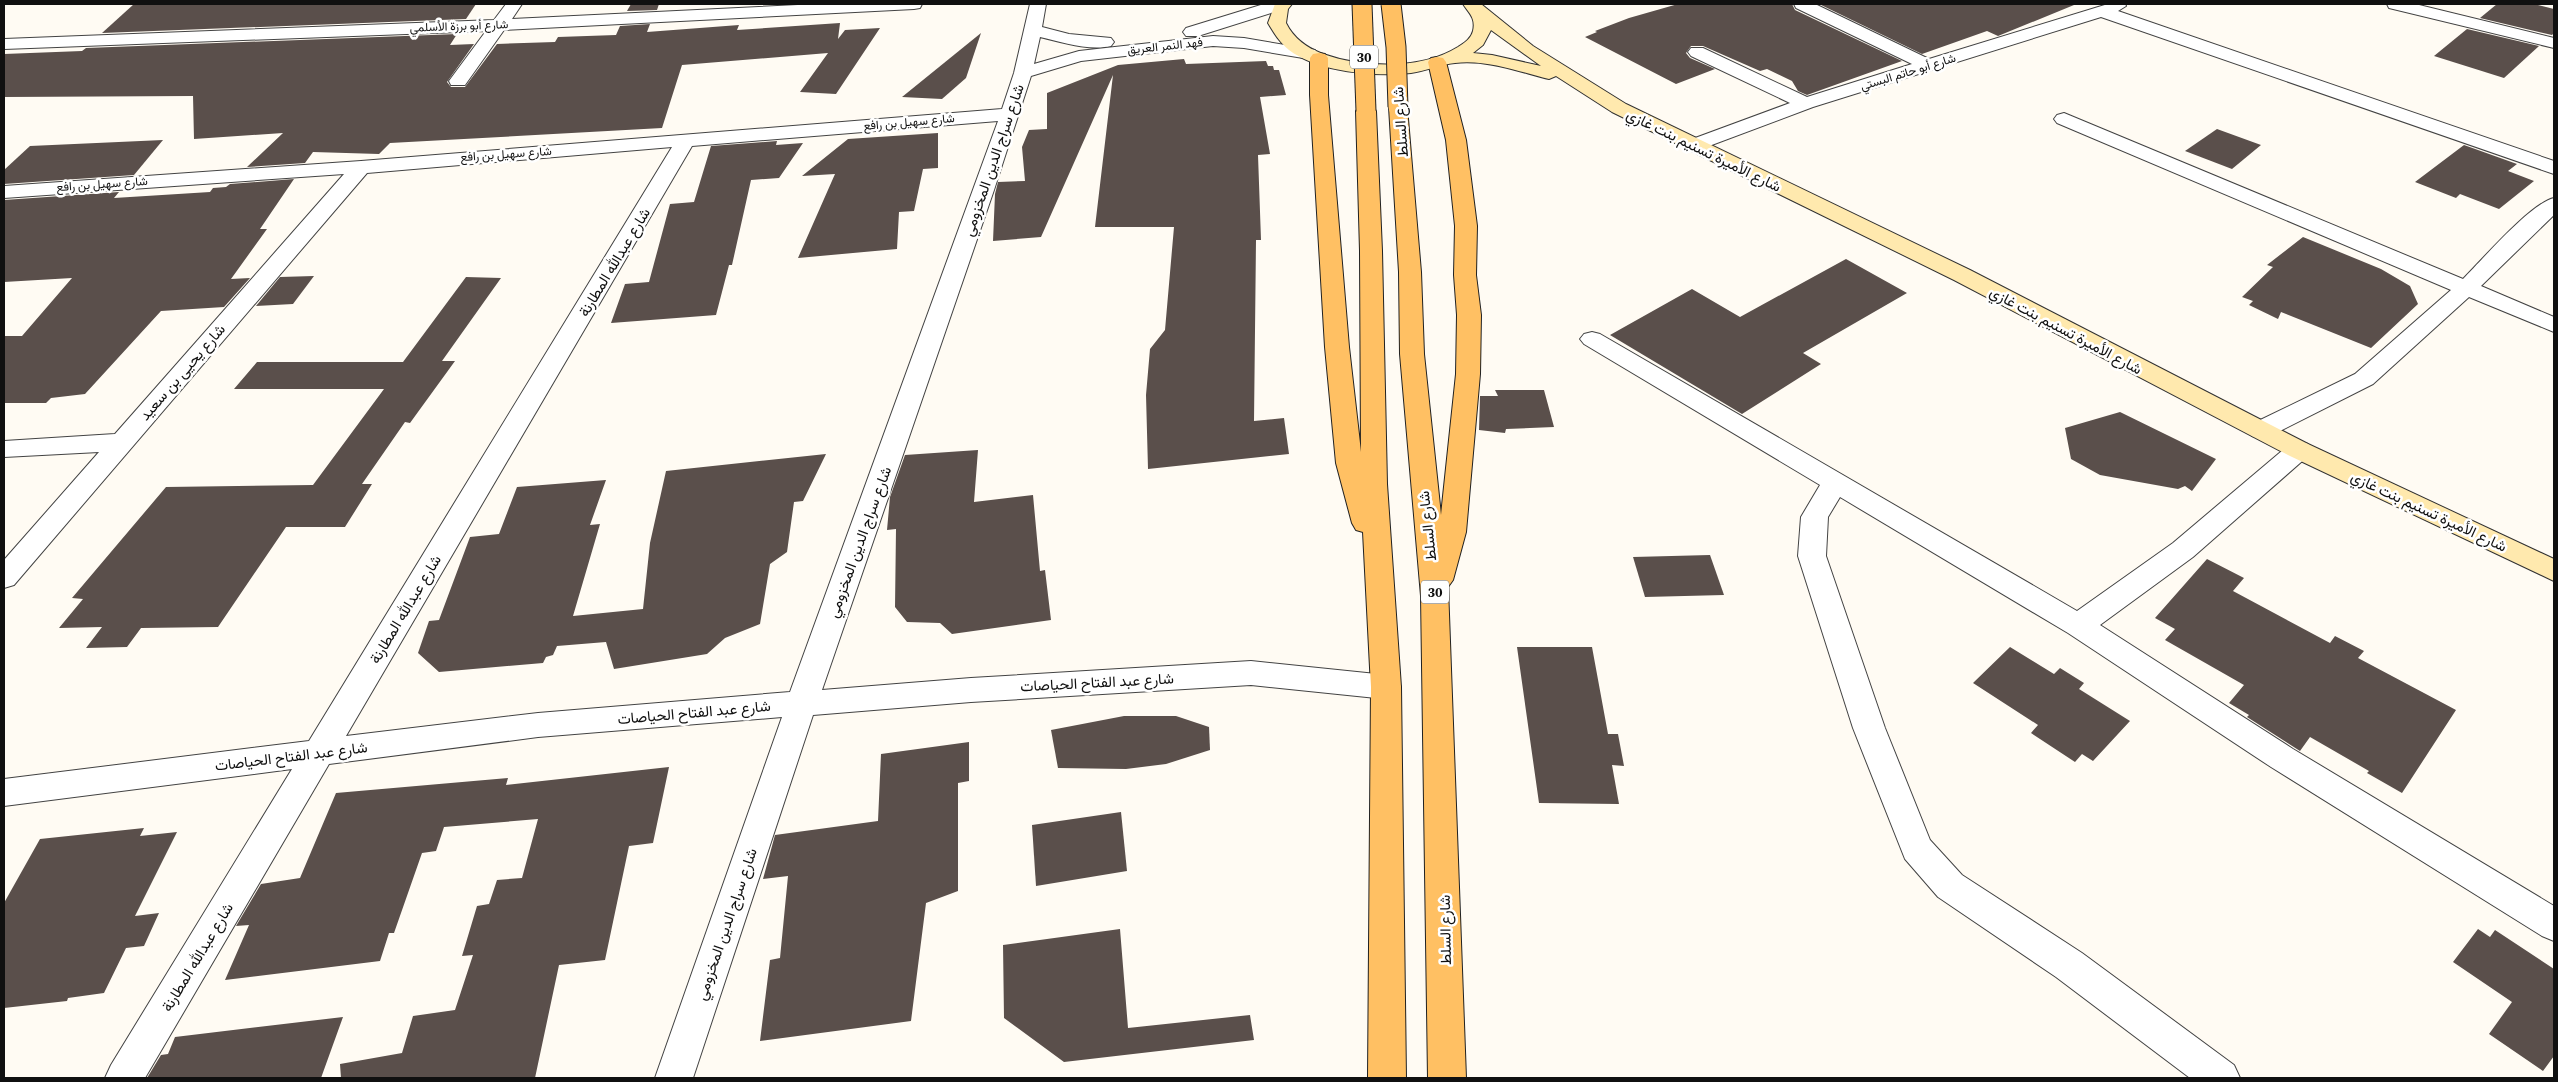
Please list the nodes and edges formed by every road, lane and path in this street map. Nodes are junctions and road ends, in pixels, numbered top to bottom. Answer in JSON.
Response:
{"nodes":[{"id":1,"x":514,"y":4,"type":"edge"},
{"id":2,"x":914,"y":4,"type":"edge"},
{"id":3,"x":1038,"y":4,"type":"edge"},
{"id":4,"x":1283,"y":4,"type":"edge"},
{"id":5,"x":1362,"y":4,"type":"edge"},
{"id":6,"x":1391,"y":4,"type":"edge"},
{"id":7,"x":1802,"y":4,"type":"edge"},
{"id":8,"x":2123,"y":4,"type":"edge"},
{"id":9,"x":2395,"y":4,"type":"edge"},
{"id":10,"x":862,"y":5,"type":"edge"},
{"id":11,"x":1476,"y":9,"type":"edge"},
{"id":12,"x":2101,"y":11,"type":"junction"},
{"id":13,"x":499,"y":25,"type":"junction"},
{"id":14,"x":1032,"y":30,"type":"junction"},
{"id":15,"x":2554,"y":43,"type":"edge"},
{"id":16,"x":4,"y":44,"type":"edge"},
{"id":17,"x":1145,"y":44,"type":"junction"},
{"id":18,"x":1698,"y":52,"type":"dead end"},
{"id":19,"x":1314,"y":56,"type":"junction"},
{"id":20,"x":1445,"y":60,"type":"junction"},
{"id":21,"x":1930,"y":66,"type":"junction"},
{"id":22,"x":1023,"y":73,"type":"junction"},
{"id":23,"x":458,"y":81,"type":"dead end"},
{"id":24,"x":1582,"y":84,"type":"junction"},
{"id":25,"x":1806,"y":104,"type":"junction"},
{"id":26,"x":1008,"y":114,"type":"junction"},
{"id":27,"x":2064,"y":119,"type":"dead end"},
{"id":28,"x":686,"y":140,"type":"junction"},
{"id":29,"x":1694,"y":145,"type":"junction"},
{"id":30,"x":361,"y":167,"type":"junction"},
{"id":31,"x":2554,"y":168,"type":"edge"},
{"id":32,"x":4,"y":192,"type":"edge"},
{"id":33,"x":2554,"y":204,"type":"edge"},
{"id":34,"x":2465,"y":289,"type":"junction"},
{"id":35,"x":2554,"y":325,"type":"edge"},
{"id":36,"x":1592,"y":340,"type":"dead end"},
{"id":37,"x":2261,"y":430,"type":"junction"},
{"id":38,"x":122,"y":442,"type":"junction"},
{"id":39,"x":4,"y":449,"type":"edge"},
{"id":40,"x":2299,"y":450,"type":"junction"},
{"id":41,"x":1836,"y":484,"type":"junction"},
{"id":42,"x":1377,"y":555,"type":"junction"},
{"id":43,"x":2554,"y":571,"type":"edge"},
{"id":44,"x":4,"y":578,"type":"edge"},
{"id":45,"x":1435,"y":596,"type":"junction"},
{"id":46,"x":2078,"y":625,"type":"junction"},
{"id":47,"x":1386,"y":687,"type":"junction"},
{"id":48,"x":802,"y":703,"type":"junction"},
{"id":49,"x":320,"y":752,"type":"junction"},
{"id":50,"x":4,"y":792,"type":"edge"},
{"id":51,"x":2554,"y":924,"type":"edge"},
{"id":52,"x":124,"y":1078,"type":"edge"},
{"id":53,"x":674,"y":1078,"type":"edge"},
{"id":54,"x":1387,"y":1078,"type":"edge"},
{"id":55,"x":1447,"y":1078,"type":"edge"},
{"id":56,"x":2221,"y":1078,"type":"edge"}],
"edges":[{"from":1,"to":13,"type":"street"},
{"from":2,"to":10,"type":"street","name":"شارع أبو برزة الأسلمي"},
{"from":3,"to":14,"type":"street","name":"شارع سراج الدين المخزومي"},
{"from":4,"to":17,"type":"street","name":"فهد النمر العريق"},
{"from":4,"to":19,"type":"main road"},
{"from":5,"to":42,"type":"main road","number":"30","bridge":true},
{"from":6,"to":45,"type":"main road","name":"شارع السلط","number":"30","bridge":true},
{"from":7,"to":21,"type":"street"},
{"from":8,"to":12,"type":"street","name":"شارع أبو حاتم البستي"},
{"from":9,"to":15,"type":"street"},
{"from":10,"to":13,"type":"street","name":"شارع أبو برزة الأسلمي"},
{"from":11,"to":20,"type":"main road"},
{"from":11,"to":24,"type":"main road","name":"شارع الأميرة تسنيم بنت غازي"},
{"from":12,"to":21,"type":"street","name":"شارع أبو حاتم البستي"},
{"from":12,"to":31,"type":"street"},
{"from":13,"to":16,"type":"street","name":"شارع أبو برزة الأسلمي"},
{"from":13,"to":23,"type":"street"},
{"from":14,"to":17,"type":"street","name":"فهد النمر العريق"},
{"from":14,"to":22,"type":"street","name":"شارع سراج الدين المخزومي"},
{"from":17,"to":19,"type":"street","name":"فهد النمر العريق"},
{"from":17,"to":22,"type":"street","name":"فهد النمر العريق"},
{"from":18,"to":25,"type":"street"},
{"from":19,"to":20,"type":"main road"},
{"from":19,"to":42,"type":"main road"},
{"from":20,"to":24,"type":"main road","name":"شارع الأميرة تسنيم بنت غازي"},
{"from":20,"to":45,"type":"main road"},
{"from":21,"to":25,"type":"street","name":"شارع أبو حاتم البستي"},
{"from":22,"to":26,"type":"street","name":"شارع سراج الدين المخزومي"},
{"from":24,"to":29,"type":"main road","name":"شارع الأميرة تسنيم بنت غازي"},
{"from":25,"to":29,"type":"street","name":"شارع أبو حاتم البستي"},
{"from":26,"to":28,"type":"street","name":"شارع سهيل بن رافع"},
{"from":26,"to":48,"type":"street","name":"شارع سراج الدين المخزومي"},
{"from":27,"to":34,"type":"street"},
{"from":28,"to":30,"type":"street","name":"شارع سهيل بن رافع"},
{"from":28,"to":49,"type":"street","name":"شارع عبدالله المطارنة"},
{"from":29,"to":37,"type":"main road","name":"شارع الأميرة تسنيم بنت غازي"},
{"from":30,"to":32,"type":"street","name":"شارع سهيل بن رافع"},
{"from":30,"to":38,"type":"street","name":"شارع يحيى بن سعيد"},
{"from":33,"to":34,"type":"street"},
{"from":34,"to":35,"type":"street"},
{"from":34,"to":37,"type":"street"},
{"from":36,"to":41,"type":"street"},
{"from":37,"to":40,"type":"main road","name":"شارع الأميرة تسنيم بنت غازي"},
{"from":38,"to":39,"type":"street"},
{"from":38,"to":44,"type":"street","name":"شارع يحيى بن سعيد"},
{"from":40,"to":43,"type":"main road","name":"شارع الأميرة تسنيم بنت غازي"},
{"from":40,"to":46,"type":"street"},
{"from":41,"to":46,"type":"street"},
{"from":41,"to":56,"type":"street"},
{"from":42,"to":47,"type":"main road","number":"30"},
{"from":45,"to":55,"type":"main road","name":"شارع السلط","number":"30"},
{"from":46,"to":51,"type":"street"},
{"from":47,"to":48,"type":"street","name":"شارع عبد الفتاح الحياصات"},
{"from":47,"to":54,"type":"main road","number":"30"},
{"from":48,"to":49,"type":"street","name":"شارع عبد الفتاح الحياصات"},
{"from":48,"to":53,"type":"street","name":"شارع سراج الدين المخزومي"},
{"from":49,"to":50,"type":"street","name":"شارع عبد الفتاح الحياصات"},
{"from":49,"to":52,"type":"street","name":"شارع عبدالله المطارنة"}]}
